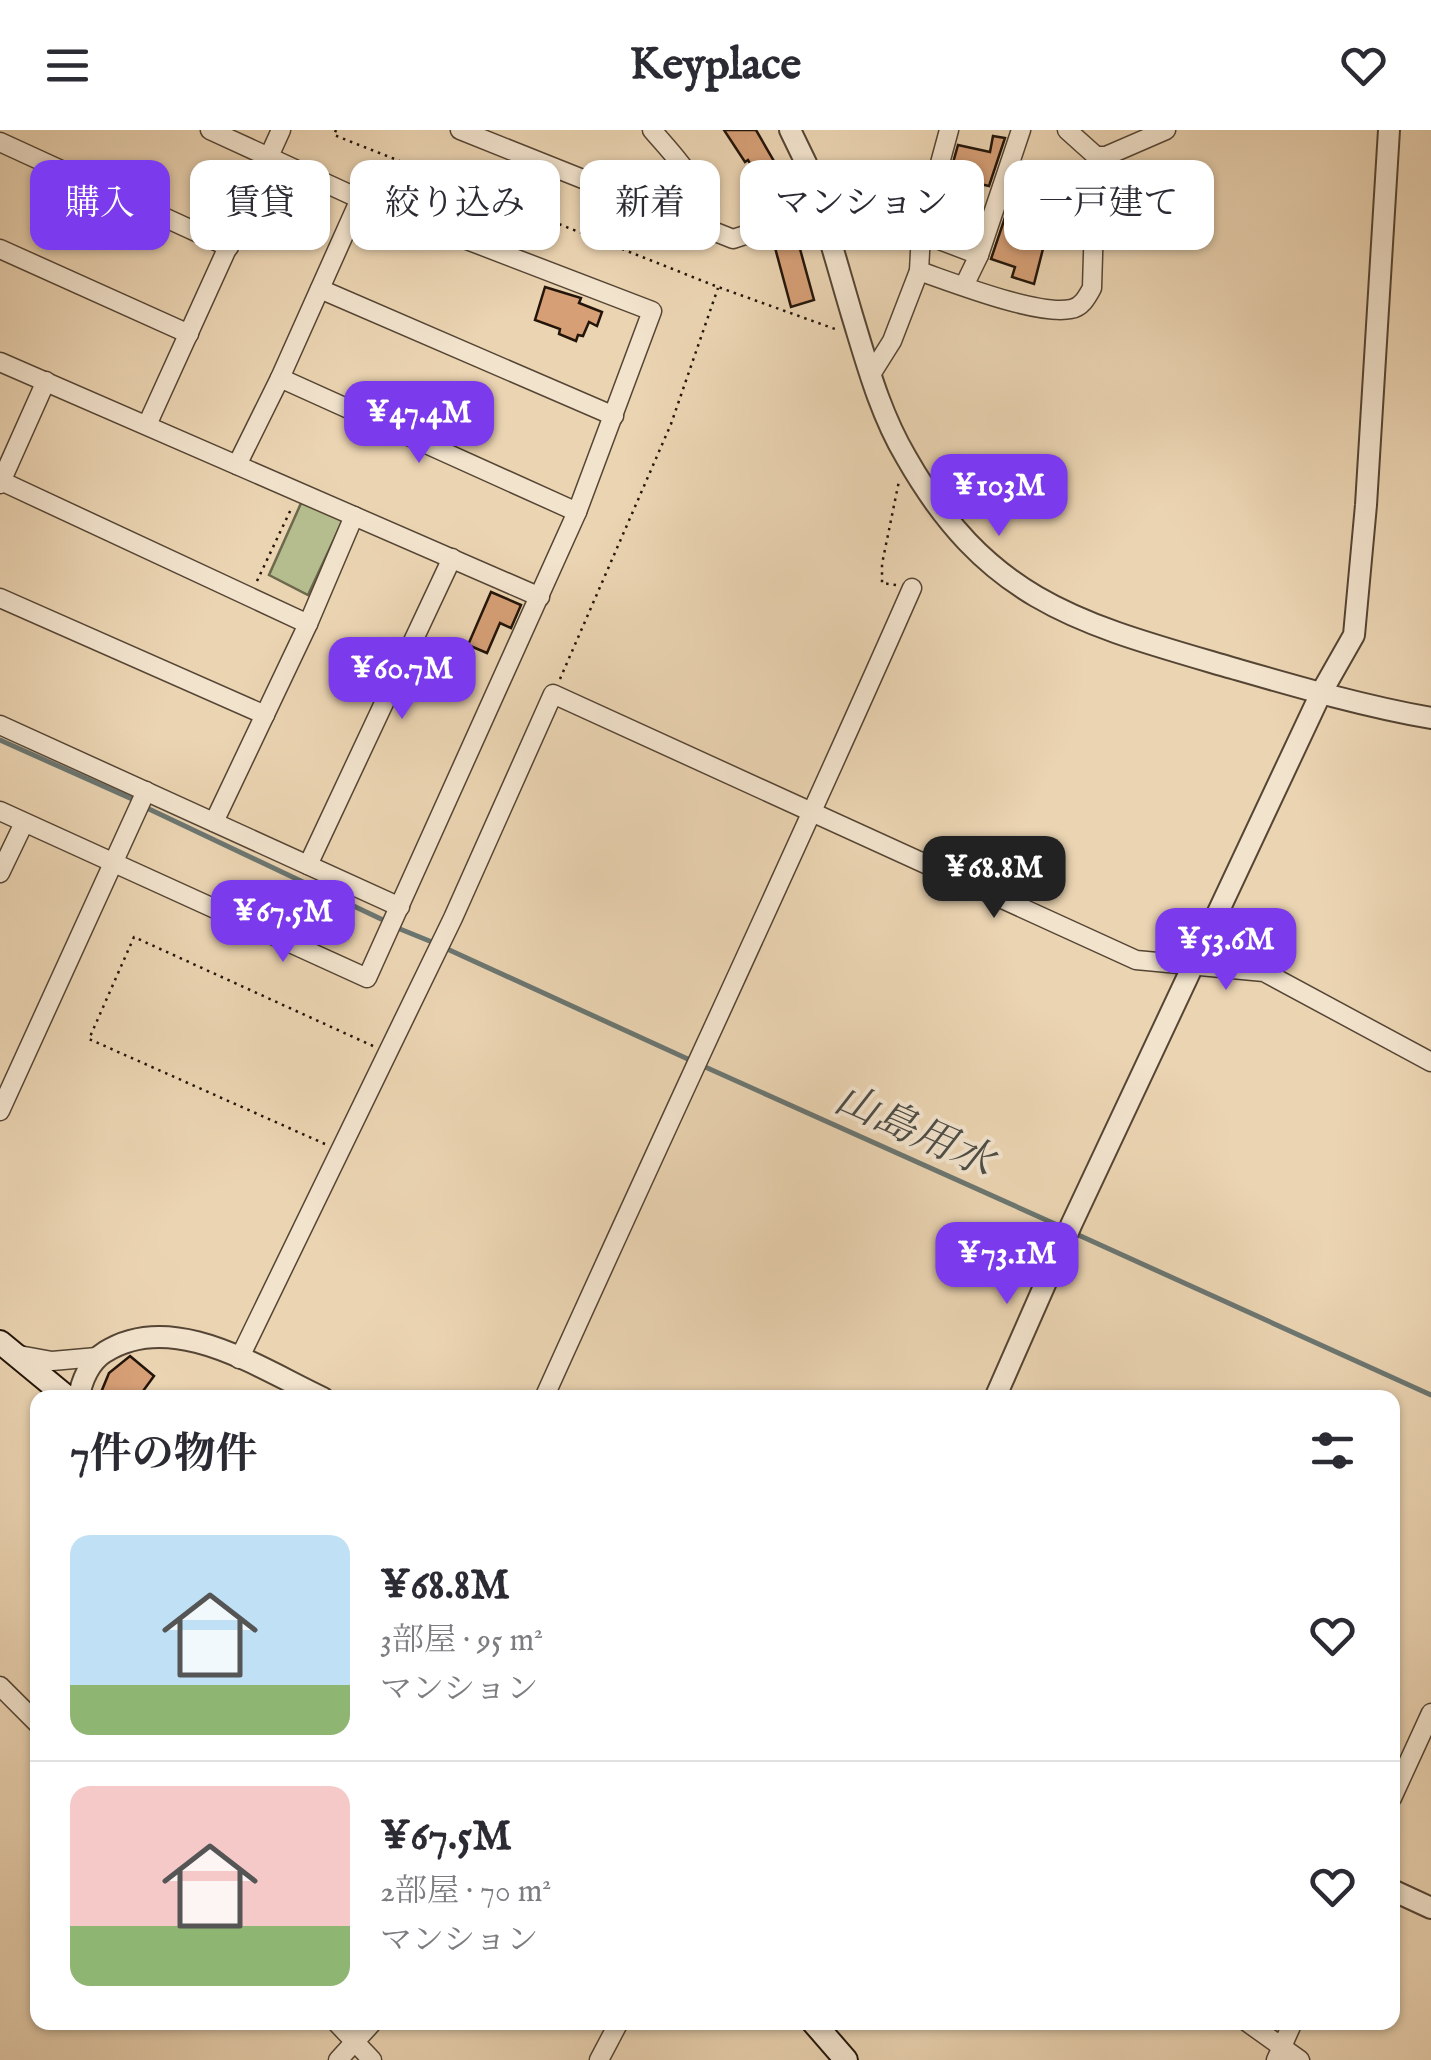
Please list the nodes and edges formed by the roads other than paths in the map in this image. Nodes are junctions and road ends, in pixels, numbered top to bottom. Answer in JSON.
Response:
{"nodes":[{"id":1,"x":210,"y":130,"type":"edge"},
{"id":2,"x":281,"y":130,"type":"edge"},
{"id":3,"x":460,"y":130,"type":"edge"},
{"id":4,"x":652,"y":130,"type":"edge"},
{"id":5,"x":790,"y":130,"type":"edge"},
{"id":6,"x":949,"y":130,"type":"edge"},
{"id":7,"x":1021,"y":130,"type":"edge"},
{"id":8,"x":1067,"y":130,"type":"edge"},
{"id":9,"x":1166,"y":130,"type":"edge"},
{"id":10,"x":1389,"y":130,"type":"edge"},
{"id":11,"x":0,"y":142,"type":"edge"},
{"id":12,"x":1096,"y":156,"type":"junction"},
{"id":13,"x":270,"y":158,"type":"junction"},
{"id":14,"x":675,"y":160,"type":"edge"},
{"id":15,"x":805,"y":160,"type":"edge"},
{"id":16,"x":941,"y":160,"type":"edge"},
{"id":17,"x":1013,"y":160,"type":"edge"},
{"id":18,"x":1096,"y":160,"type":"edge"},
{"id":19,"x":580,"y":177,"type":"edge"},
{"id":20,"x":1004,"y":187,"type":"edge"},
{"id":21,"x":350,"y":194,"type":"edge"},
{"id":22,"x":350,"y":221,"type":"edge"},
{"id":23,"x":190,"y":230,"type":"edge"},
{"id":24,"x":0,"y":249,"type":"edge"},
{"id":25,"x":227,"y":250,"type":"edge"},
{"id":26,"x":494,"y":250,"type":"edge"},
{"id":27,"x":833,"y":250,"type":"edge"},
{"id":28,"x":921,"y":250,"type":"edge"},
{"id":29,"x":967,"y":250,"type":"edge"},
{"id":30,"x":1094,"y":250,"type":"edge"},
{"id":31,"x":980,"y":255,"type":"junction"},
{"id":32,"x":920,"y":271,"type":"junction"},
{"id":33,"x":964,"y":286,"type":"junction"},
{"id":34,"x":320,"y":289,"type":"junction"},
{"id":35,"x":189,"y":334,"type":"junction"},
{"id":36,"x":0,"y":362,"type":"edge"},
{"id":37,"x":870,"y":376,"type":"junction"},
{"id":38,"x":280,"y":378,"type":"junction"},
{"id":39,"x":46,"y":382,"type":"junction"},
{"id":40,"x":614,"y":416,"type":"junction"},
{"id":41,"x":146,"y":425,"type":"junction"},
{"id":42,"x":237,"y":465,"type":"junction"},
{"id":43,"x":1,"y":483,"type":"edge"},
{"id":44,"x":577,"y":512,"type":"junction"},
{"id":45,"x":354,"y":516,"type":"junction"},
{"id":46,"x":452,"y":558,"type":"junction"},
{"id":47,"x":912,"y":588,"type":"road end"},
{"id":48,"x":540,"y":597,"type":"junction"},
{"id":49,"x":0,"y":598,"type":"edge"},
{"id":50,"x":308,"y":624,"type":"junction"},
{"id":51,"x":1321,"y":693,"type":"junction"},
{"id":52,"x":265,"y":715,"type":"junction"},
{"id":53,"x":1431,"y":718,"type":"edge"},
{"id":54,"x":0,"y":725,"type":"edge"},
{"id":55,"x":146,"y":791,"type":"junction"},
{"id":56,"x":0,"y":811,"type":"edge"},
{"id":57,"x":814,"y":812,"type":"junction"},
{"id":58,"x":214,"y":822,"type":"junction"},
{"id":59,"x":24,"y":823,"type":"junction"},
{"id":60,"x":114,"y":862,"type":"junction"},
{"id":61,"x":308,"y":865,"type":"junction"},
{"id":62,"x":0,"y":873,"type":"edge"},
{"id":63,"x":400,"y":907,"type":"junction"},
{"id":64,"x":1193,"y":966,"type":"junction"},
{"id":65,"x":1431,"y":1062,"type":"edge"},
{"id":66,"x":0,"y":1112,"type":"edge"},
{"id":67,"x":8,"y":1348,"type":"edge"},
{"id":68,"x":97,"y":1357,"type":"junction"},
{"id":69,"x":239,"y":1359,"type":"junction"},
{"id":70,"x":58,"y":1390,"type":"edge"},
{"id":71,"x":80,"y":1390,"type":"edge"},
{"id":72,"x":306,"y":1390,"type":"edge"},
{"id":73,"x":548,"y":1390,"type":"edge"},
{"id":74,"x":999,"y":1390,"type":"edge"},
{"id":75,"x":0,"y":1686,"type":"edge"},
{"id":76,"x":1431,"y":1713,"type":"edge"},
{"id":77,"x":30,"y":1716,"type":"edge"},
{"id":78,"x":1400,"y":1781,"type":"edge"},
{"id":79,"x":1400,"y":1894,"type":"edge"},
{"id":80,"x":1431,"y":1908,"type":"edge"},
{"id":81,"x":344,"y":2030,"type":"edge"},
{"id":82,"x":366,"y":2030,"type":"edge"},
{"id":83,"x":616,"y":2030,"type":"edge"},
{"id":84,"x":820,"y":2030,"type":"edge"},
{"id":85,"x":1255,"y":2030,"type":"edge"},
{"id":86,"x":1290,"y":2030,"type":"edge"},
{"id":87,"x":356,"y":2042,"type":"junction"},
{"id":88,"x":1279,"y":2054,"type":"edge"},
{"id":89,"x":338,"y":2060,"type":"edge"},
{"id":90,"x":372,"y":2060,"type":"edge"},
{"id":91,"x":599,"y":2060,"type":"edge"},
{"id":92,"x":846,"y":2060,"type":"edge"},
{"id":93,"x":1300,"y":2060,"type":"edge"}],
"edges":[{"from":1,"to":13,"type":"street"},
{"from":2,"to":13,"type":"street"},
{"from":3,"to":19,"type":"street"},
{"from":4,"to":14,"type":"street"},
{"from":5,"to":15,"type":"street"},
{"from":6,"to":16,"type":"street"},
{"from":7,"to":17,"type":"street"},
{"from":8,"to":12,"type":"street"},
{"from":9,"to":12,"type":"street"},
{"from":10,"to":51,"type":"street"},
{"from":11,"to":23,"type":"street"},
{"from":12,"to":18,"type":"street"},
{"from":13,"to":21,"type":"street"},
{"from":20,"to":31,"type":"street"},
{"from":22,"to":34,"type":"street"},
{"from":24,"to":35,"type":"street"},
{"from":25,"to":35,"type":"street"},
{"from":26,"to":40,"type":"street"},
{"from":27,"to":37,"type":"street"},
{"from":28,"to":32,"type":"street"},
{"from":29,"to":31,"type":"street"},
{"from":30,"to":33,"type":"street"},
{"from":31,"to":33,"type":"street"},
{"from":32,"to":33,"type":"street"},
{"from":32,"to":37,"type":"street"},
{"from":34,"to":38,"type":"street"},
{"from":34,"to":40,"type":"street"},
{"from":35,"to":41,"type":"street"},
{"from":36,"to":39,"type":"street"},
{"from":37,"to":51,"type":"street"},
{"from":38,"to":42,"type":"street"},
{"from":38,"to":44,"type":"street"},
{"from":39,"to":41,"type":"street"},
{"from":39,"to":43,"type":"street"},
{"from":40,"to":44,"type":"street"},
{"from":41,"to":42,"type":"street"},
{"from":42,"to":45,"type":"street"},
{"from":43,"to":50,"type":"street"},
{"from":44,"to":48,"type":"street"},
{"from":45,"to":46,"type":"street"},
{"from":45,"to":50,"type":"street"},
{"from":46,"to":48,"type":"street"},
{"from":46,"to":61,"type":"street"},
{"from":47,"to":57,"type":"street"},
{"from":48,"to":63,"type":"street"},
{"from":49,"to":52,"type":"street"},
{"from":50,"to":52,"type":"street"},
{"from":51,"to":53,"type":"street"},
{"from":51,"to":64,"type":"street"},
{"from":52,"to":58,"type":"street"},
{"from":54,"to":55,"type":"street"},
{"from":55,"to":58,"type":"street"},
{"from":55,"to":60,"type":"street"},
{"from":56,"to":59,"type":"street"},
{"from":57,"to":64,"type":"street"},
{"from":57,"to":69,"type":"street"},
{"from":57,"to":73,"type":"street"},
{"from":58,"to":61,"type":"street"},
{"from":59,"to":60,"type":"street"},
{"from":59,"to":62,"type":"street"},
{"from":60,"to":63,"type":"street"},
{"from":60,"to":66,"type":"street"},
{"from":61,"to":63,"type":"street"},
{"from":64,"to":65,"type":"street"},
{"from":64,"to":74,"type":"street"},
{"from":67,"to":68,"type":"street"},
{"from":67,"to":70,"type":"main road"},
{"from":68,"to":69,"type":"street"},
{"from":68,"to":71,"type":"street"},
{"from":69,"to":72,"type":"street"},
{"from":75,"to":77,"type":"street"},
{"from":76,"to":78,"type":"street"},
{"from":79,"to":80,"type":"street"},
{"from":81,"to":87,"type":"street"},
{"from":82,"to":87,"type":"street"},
{"from":83,"to":91,"type":"street"},
{"from":84,"to":92,"type":"main road"},
{"from":85,"to":88,"type":"street"},
{"from":86,"to":88,"type":"street"},
{"from":87,"to":89,"type":"street"},
{"from":87,"to":90,"type":"street"},
{"from":88,"to":93,"type":"street"}]}
